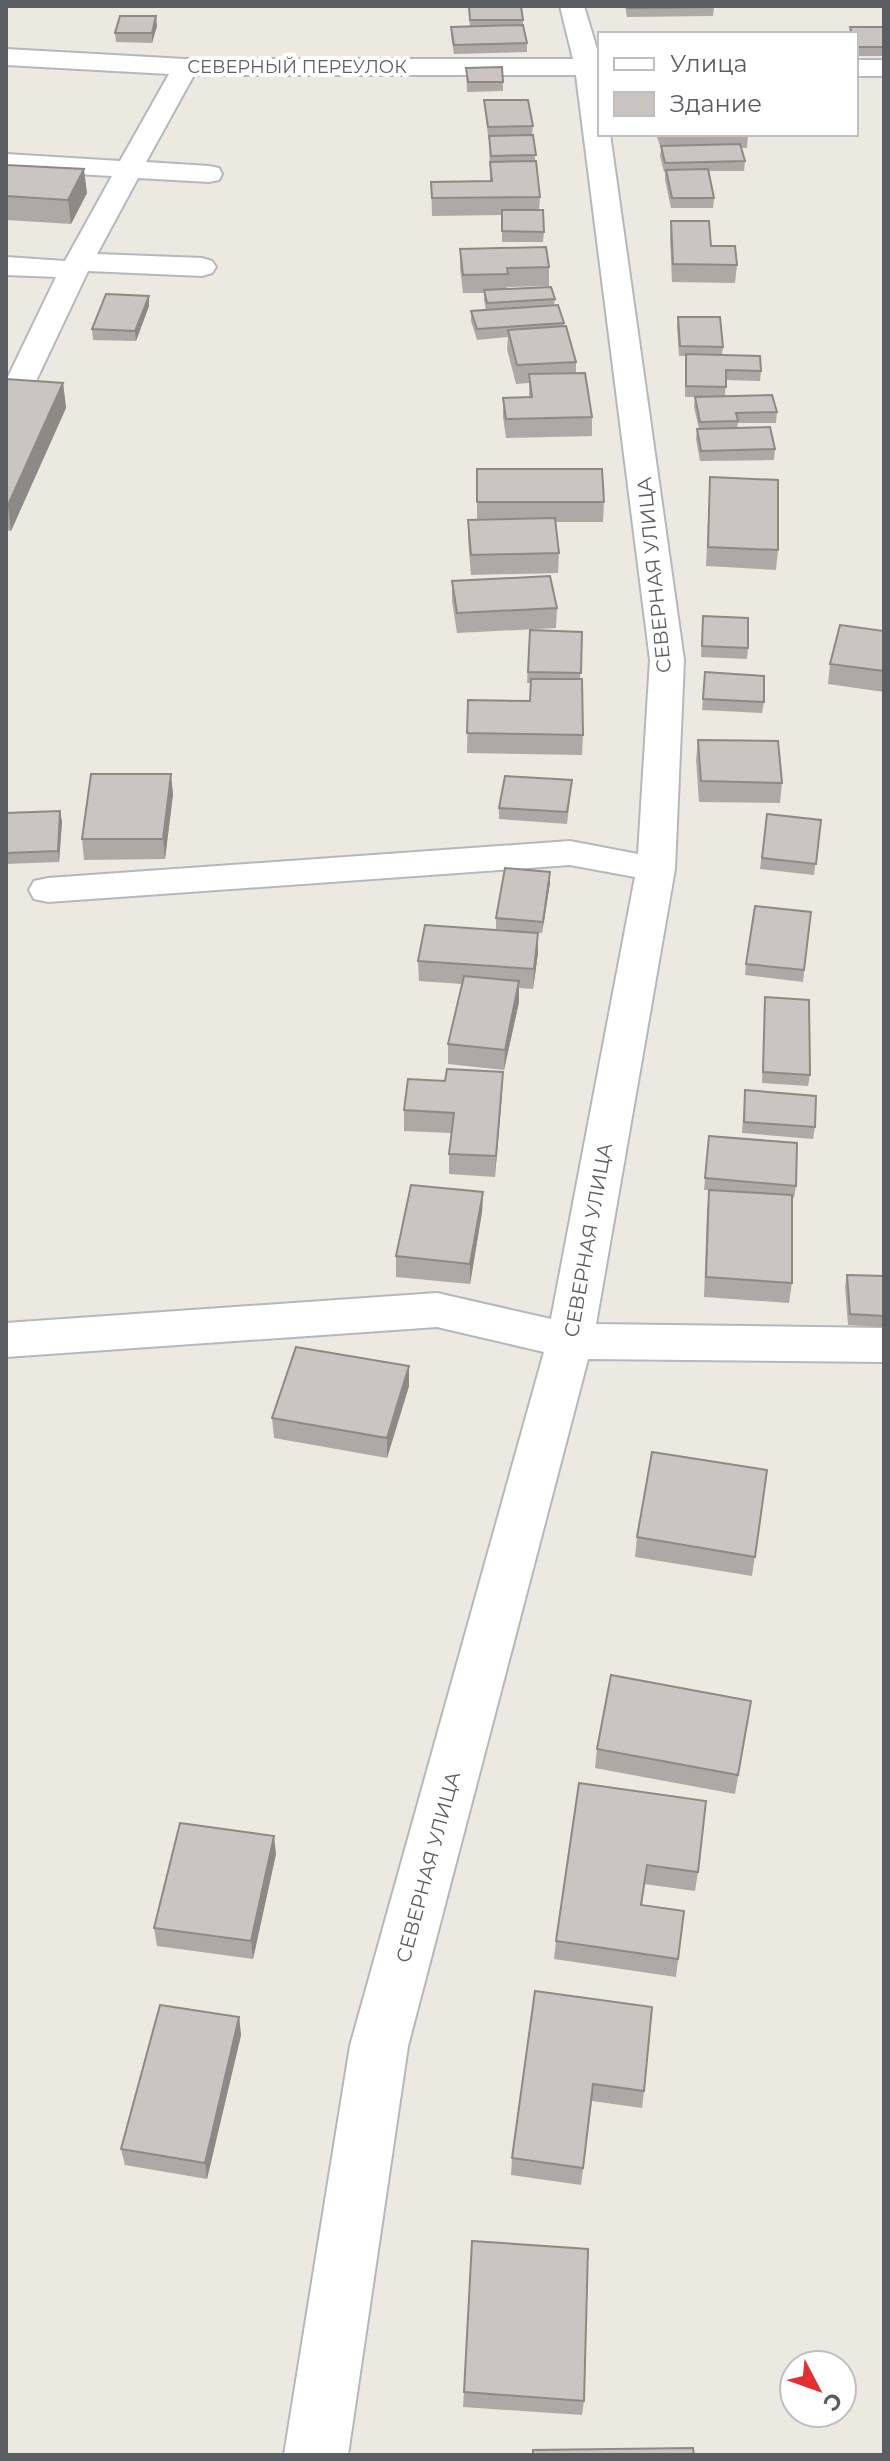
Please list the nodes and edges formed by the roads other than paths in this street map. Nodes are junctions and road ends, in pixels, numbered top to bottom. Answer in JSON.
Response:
{"nodes":[{"id":1,"x":572,"y":6,"type":"edge"},
{"id":2,"x":6,"y":57,"type":"edge"},
{"id":3,"x":185,"y":67,"type":"junction"},
{"id":4,"x":594,"y":67,"type":"edge"},
{"id":5,"x":858,"y":68,"type":"edge"},
{"id":6,"x":884,"y":68,"type":"edge"},
{"id":7,"x":598,"y":99,"type":"edge"},
{"id":8,"x":602,"y":136,"type":"edge"},
{"id":9,"x":6,"y":162,"type":"edge"},
{"id":10,"x":129,"y":169,"type":"junction"},
{"id":11,"x":209,"y":174,"type":"dead end"},
{"id":12,"x":6,"y":266,"type":"edge"},
{"id":13,"x":77,"y":266,"type":"junction"},
{"id":14,"x":202,"y":267,"type":"dead end"},
{"id":15,"x":21,"y":381,"type":"edge"},
{"id":16,"x":656,"y":869,"type":"junction"},
{"id":17,"x":48,"y":890,"type":"dead end"},
{"id":18,"x":6,"y":1340,"type":"edge"},
{"id":19,"x":570,"y":1341,"type":"junction"},
{"id":20,"x":884,"y":1345,"type":"edge"},
{"id":21,"x":316,"y":2455,"type":"edge"}],
"edges":[{"from":1,"to":4,"type":"street","name":"СЕВЕРНАЯ УЛИЦА"},
{"from":2,"to":3,"type":"street","name":"СЕВЕРНЫЙ ПЕРЕУЛОК"},
{"from":3,"to":4,"type":"street","name":"СЕВЕРНЫЙ ПЕРЕУЛОК"},
{"from":3,"to":10,"type":"street"},
{"from":4,"to":7,"type":"street","name":"СЕВЕРНАЯ УЛИЦА"},
{"from":5,"to":6,"type":"street"},
{"from":8,"to":16,"type":"street","name":"СЕВЕРНАЯ УЛИЦА"},
{"from":9,"to":10,"type":"street"},
{"from":10,"to":11,"type":"street"},
{"from":10,"to":13,"type":"street"},
{"from":12,"to":13,"type":"street"},
{"from":13,"to":14,"type":"street"},
{"from":13,"to":15,"type":"street"},
{"from":16,"to":17,"type":"street"},
{"from":16,"to":19,"type":"street","name":"СЕВЕРНАЯ УЛИЦА"},
{"from":18,"to":19,"type":"street"},
{"from":19,"to":20,"type":"street"},
{"from":19,"to":21,"type":"street","name":"СЕВЕРНАЯ УЛИЦА"}]}
